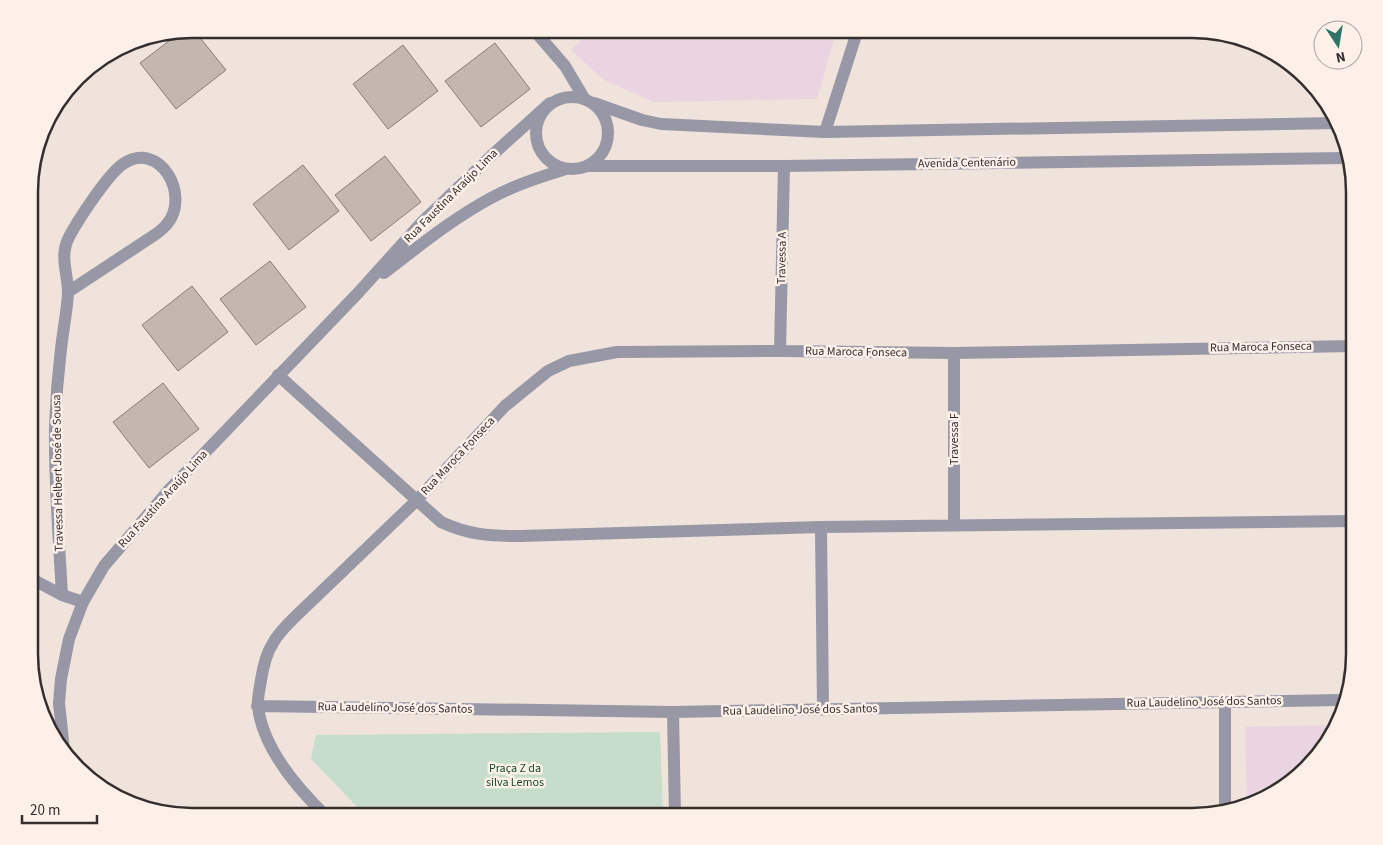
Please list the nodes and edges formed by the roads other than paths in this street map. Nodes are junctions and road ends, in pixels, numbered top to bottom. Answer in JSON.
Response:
{"nodes":[{"id":1,"x":855,"y":37,"type":"edge"},
{"id":2,"x":540,"y":38,"type":"edge"},
{"id":3,"x":589,"y":101,"type":"junction"},
{"id":4,"x":550,"y":103,"type":"junction"},
{"id":5,"x":1330,"y":123,"type":"edge"},
{"id":6,"x":825,"y":132,"type":"junction"},
{"id":7,"x":1342,"y":158,"type":"edge"},
{"id":8,"x":588,"y":166,"type":"junction"},
{"id":9,"x":784,"y":166,"type":"junction"},
{"id":10,"x":566,"y":168,"type":"junction"},
{"id":11,"x":68,"y":292,"type":"junction"},
{"id":12,"x":358,"y":293,"type":"junction"},
{"id":13,"x":1345,"y":346,"type":"edge"},
{"id":14,"x":780,"y":351,"type":"junction"},
{"id":15,"x":954,"y":353,"type":"junction"},
{"id":16,"x":278,"y":376,"type":"junction"},
{"id":17,"x":416,"y":501,"type":"junction"},
{"id":18,"x":1345,"y":521,"type":"edge"},
{"id":19,"x":954,"y":525,"type":"junction"},
{"id":20,"x":821,"y":527,"type":"junction"},
{"id":21,"x":38,"y":582,"type":"edge"},
{"id":22,"x":62,"y":595,"type":"junction"},
{"id":23,"x":83,"y":602,"type":"junction"},
{"id":24,"x":1338,"y":700,"type":"edge"},
{"id":25,"x":1225,"y":702,"type":"junction"},
{"id":26,"x":257,"y":706,"type":"junction"},
{"id":27,"x":823,"y":709,"type":"junction"},
{"id":28,"x":673,"y":712,"type":"junction"},
{"id":29,"x":63,"y":739,"type":"edge"},
{"id":30,"x":1225,"y":804,"type":"edge"},
{"id":31,"x":319,"y":808,"type":"edge"},
{"id":32,"x":675,"y":808,"type":"edge"}],
"edges":[{"from":1,"to":6,"type":"street"},
{"from":2,"to":3,"type":"street"},
{"from":3,"to":4,"type":"street"},
{"from":3,"to":6,"type":"street"},
{"from":3,"to":8,"type":"street"},
{"from":4,"to":10,"type":"street"},
{"from":4,"to":12,"type":"street","name":"Rua Faustina Araújo Lima"},
{"from":5,"to":6,"type":"street"},
{"from":7,"to":9,"type":"street","name":"Avenida Centenário"},
{"from":8,"to":9,"type":"street","name":"Avenida Centenário"},
{"from":8,"to":10,"type":"street","name":"Avenida Centenário"},
{"from":9,"to":14,"type":"street","name":"Travessa A"},
{"from":10,"to":12,"type":"street","name":"Rua Faustina Araújo Lima"},
{"from":11,"to":11,"type":"street","name":"Travessa Helbert José de Sousa"},
{"from":11,"to":22,"type":"street","name":"Travessa Helbert José de Sousa"},
{"from":12,"to":16,"type":"street","name":"Rua Faustina Araújo Lima"},
{"from":13,"to":15,"type":"street","name":"Rua Maroca Fonseca"},
{"from":14,"to":15,"type":"street","name":"Rua Maroca Fonseca"},
{"from":14,"to":17,"type":"street","name":"Rua Maroca Fonseca"},
{"from":15,"to":19,"type":"street","name":"Travessa F"},
{"from":16,"to":17,"type":"street","name":"Rua Maroca Fonseca"},
{"from":16,"to":23,"type":"street","name":"Rua Faustina Araújo Lima"},
{"from":17,"to":20,"type":"street","name":"Rua Maroca Fonseca"},
{"from":17,"to":26,"type":"street","name":"Rua Maroca Fonseca"},
{"from":18,"to":19,"type":"street","name":"Rua Maroca Fonseca"},
{"from":19,"to":20,"type":"street","name":"Rua Maroca Fonseca"},
{"from":20,"to":27,"type":"street"},
{"from":21,"to":22,"type":"street"},
{"from":22,"to":23,"type":"street"},
{"from":23,"to":29,"type":"street","name":"Rua Faustina Araújo Lima"},
{"from":24,"to":25,"type":"street","name":"Rua Laudelino José dos Santos"},
{"from":25,"to":27,"type":"street","name":"Rua Laudelino José dos Santos"},
{"from":25,"to":30,"type":"street"},
{"from":26,"to":28,"type":"street","name":"Rua Laudelino José dos Santos"},
{"from":26,"to":31,"type":"street","name":"Rua Maroca Fonseca"},
{"from":27,"to":28,"type":"street","name":"Rua Laudelino José dos Santos"},
{"from":28,"to":32,"type":"street"}]}
